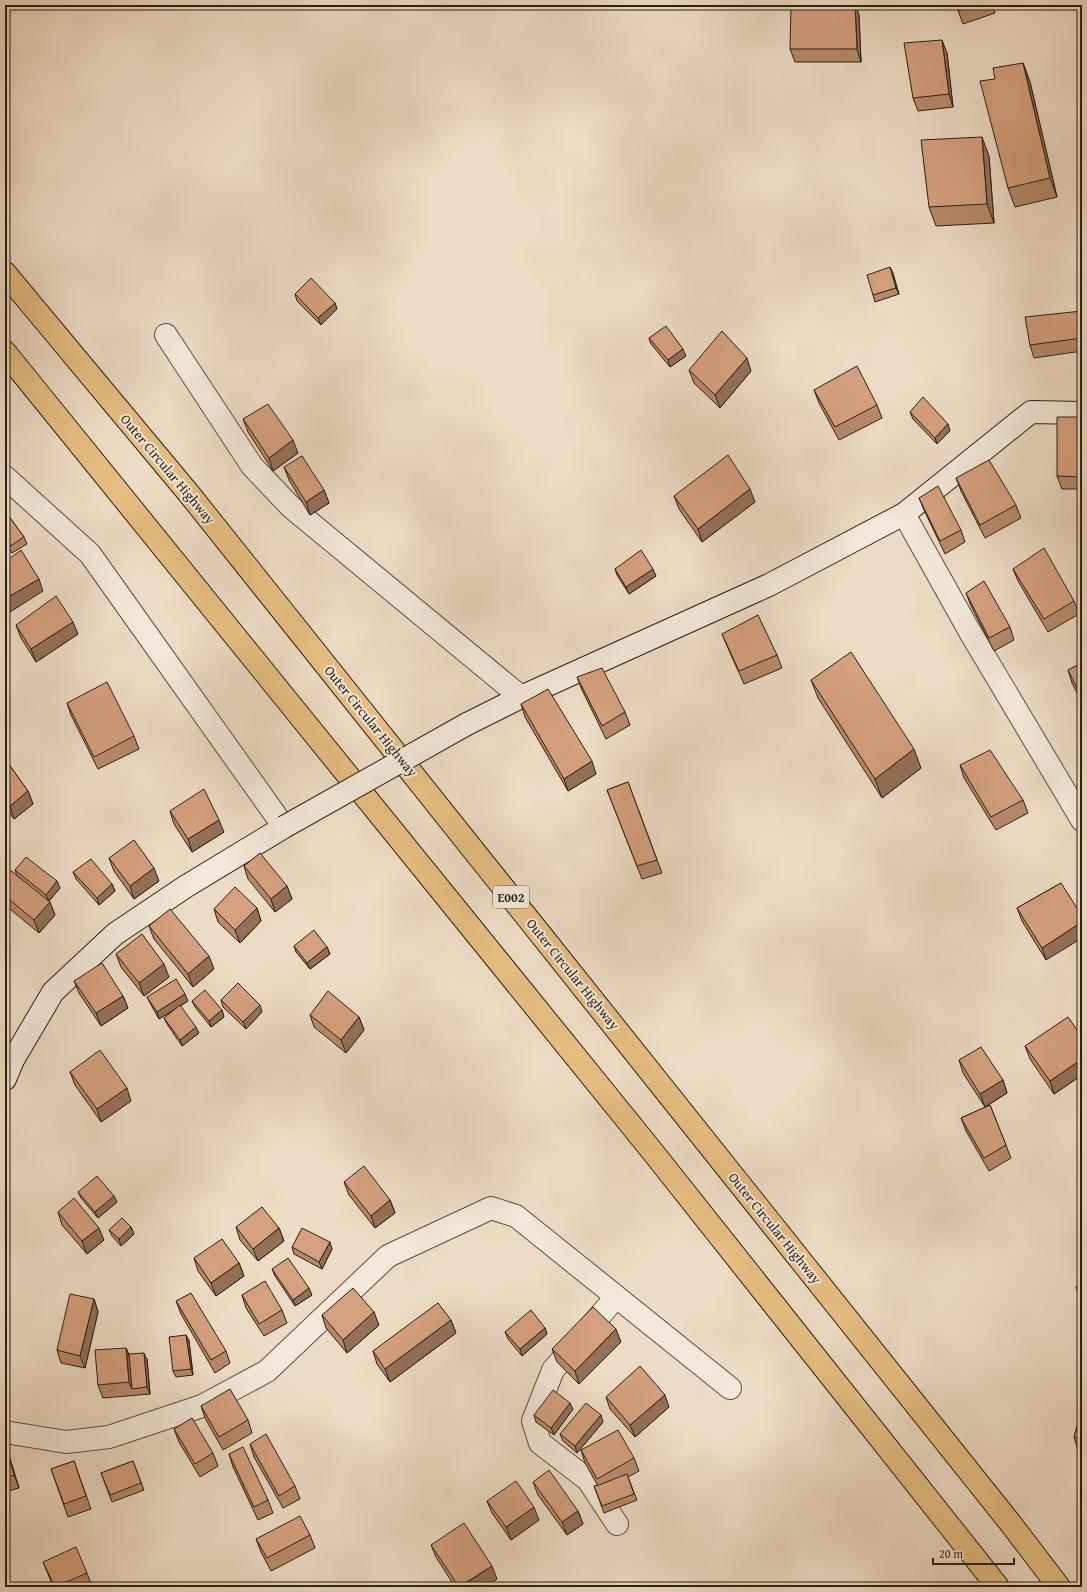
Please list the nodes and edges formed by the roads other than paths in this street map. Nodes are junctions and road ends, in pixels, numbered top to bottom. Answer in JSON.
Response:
{"nodes":[{"id":1,"x":5,"y":273,"type":"edge"},
{"id":2,"x":166,"y":335,"type":"dead end"},
{"id":3,"x":5,"y":352,"type":"edge"},
{"id":4,"x":1082,"y":413,"type":"edge"},
{"id":5,"x":5,"y":477,"type":"edge"},
{"id":6,"x":904,"y":514,"type":"junction"},
{"id":7,"x":521,"y":697,"type":"junction"},
{"id":8,"x":1082,"y":820,"type":"edge"},
{"id":9,"x":284,"y":827,"type":"junction"},
{"id":10,"x":5,"y":1079,"type":"edge"},
{"id":11,"x":616,"y":1297,"type":"junction"},
{"id":12,"x":730,"y":1388,"type":"dead end"},
{"id":13,"x":5,"y":1432,"type":"edge"},
{"id":14,"x":617,"y":1524,"type":"dead end"},
{"id":15,"x":998,"y":1587,"type":"edge"},
{"id":16,"x":1060,"y":1587,"type":"edge"}],
"edges":[{"from":1,"to":16,"type":"highway","name":"Outer Circular Highway","number":"E002"},
{"from":2,"to":7,"type":"street"},
{"from":3,"to":15,"type":"highway"},
{"from":4,"to":6,"type":"street"},
{"from":5,"to":9,"type":"street"},
{"from":6,"to":7,"type":"street"},
{"from":6,"to":8,"type":"street"},
{"from":7,"to":9,"type":"street","bridge":true},
{"from":9,"to":10,"type":"street"},
{"from":11,"to":12,"type":"street"},
{"from":11,"to":13,"type":"street"},
{"from":11,"to":14,"type":"street"}]}
